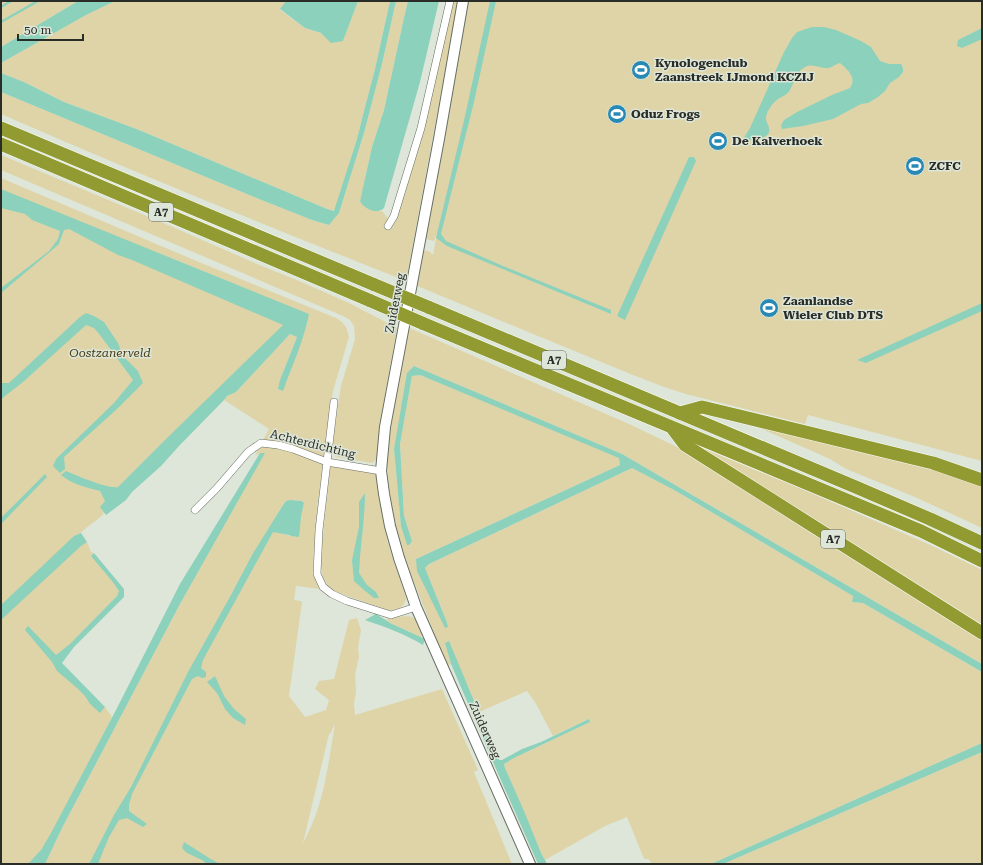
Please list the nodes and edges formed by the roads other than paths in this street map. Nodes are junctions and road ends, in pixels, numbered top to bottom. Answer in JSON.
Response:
{"nodes":[{"id":1,"x":450,"y":1,"type":"edge"},
{"id":2,"x":463,"y":1,"type":"edge"},
{"id":3,"x":1,"y":128,"type":"edge"},
{"id":4,"x":1,"y":144,"type":"edge"},
{"id":5,"x":388,"y":226,"type":"dead end"},
{"id":6,"x":334,"y":402,"type":"dead end"},
{"id":7,"x":680,"y":413,"type":"junction"},
{"id":8,"x":672,"y":427,"type":"junction"},
{"id":9,"x":327,"y":462,"type":"junction"},
{"id":10,"x":382,"y":471,"type":"junction"},
{"id":11,"x":982,"y":480,"type":"edge"},
{"id":12,"x":195,"y":510,"type":"dead end"},
{"id":13,"x":982,"y":543,"type":"edge"},
{"id":14,"x":982,"y":561,"type":"edge"},
{"id":15,"x":416,"y":607,"type":"junction"},
{"id":16,"x":982,"y":633,"type":"edge"},
{"id":17,"x":530,"y":864,"type":"edge"}],
"edges":[{"from":1,"to":5,"type":"street"},
{"from":2,"to":10,"type":"street","name":"Zuiderweg"},
{"from":3,"to":7,"type":"highway","number":"A7","bridge":true},
{"from":4,"to":8,"type":"highway","number":"A7","bridge":true},
{"from":6,"to":9,"type":"street"},
{"from":7,"to":11,"type":"highway"},
{"from":7,"to":13,"type":"highway","number":"A7"},
{"from":8,"to":14,"type":"highway","number":"A7"},
{"from":8,"to":16,"type":"highway","number":"A7"},
{"from":9,"to":10,"type":"street","name":"Achterdichting"},
{"from":9,"to":12,"type":"street","name":"Achterdichting"},
{"from":9,"to":15,"type":"street"},
{"from":10,"to":15,"type":"street","name":"Zuiderweg"},
{"from":15,"to":17,"type":"street","name":"Zuiderweg"}]}
